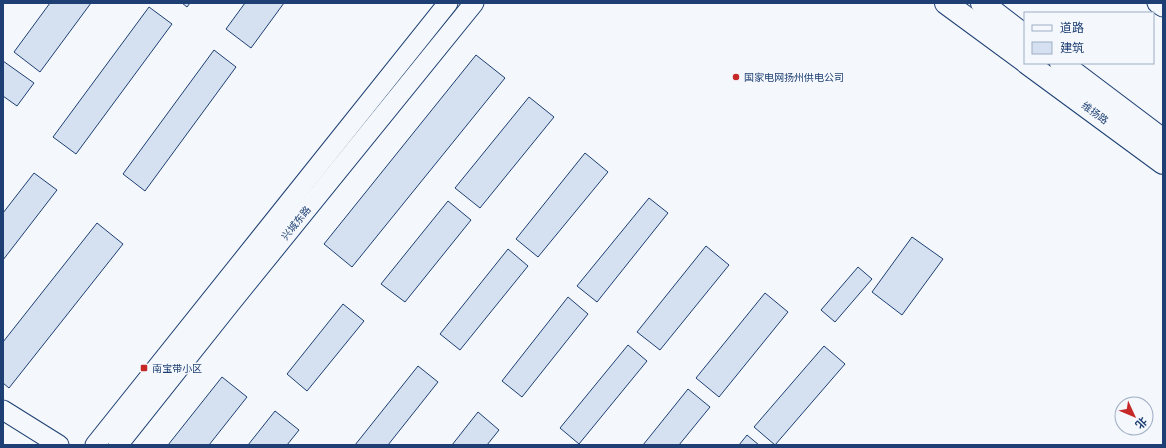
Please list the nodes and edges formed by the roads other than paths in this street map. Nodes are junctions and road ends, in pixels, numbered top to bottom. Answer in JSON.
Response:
{"nodes":[{"id":1,"x":448,"y":3,"type":"edge"},
{"id":2,"x":474,"y":3,"type":"edge"},
{"id":3,"x":946,"y":3,"type":"edge"},
{"id":4,"x":982,"y":3,"type":"edge"},
{"id":5,"x":1156,"y":3,"type":"edge"},
{"id":6,"x":1163,"y":7,"type":"edge"},
{"id":7,"x":1024,"y":35,"type":"edge"},
{"id":8,"x":1024,"y":60,"type":"edge"},
{"id":9,"x":1028,"y":64,"type":"edge"},
{"id":10,"x":1062,"y":64,"type":"edge"},
{"id":11,"x":1163,"y":140,"type":"edge"},
{"id":12,"x":1163,"y":163,"type":"edge"},
{"id":13,"x":3,"y":410,"type":"edge"},
{"id":14,"x":59,"y":445,"type":"edge"},
{"id":15,"x":95,"y":445,"type":"edge"},
{"id":16,"x":118,"y":445,"type":"edge"}],
"edges":[{"from":1,"to":15,"type":"street","name":"兴城东路"},
{"from":2,"to":16,"type":"street","name":"兴城东路"},
{"from":3,"to":8,"type":"main road"},
{"from":4,"to":7,"type":"main road"},
{"from":5,"to":6,"type":"street"},
{"from":9,"to":12,"type":"main road","name":"维扬路"},
{"from":10,"to":11,"type":"main road","name":"维扬路"},
{"from":13,"to":14,"type":"street"}]}
